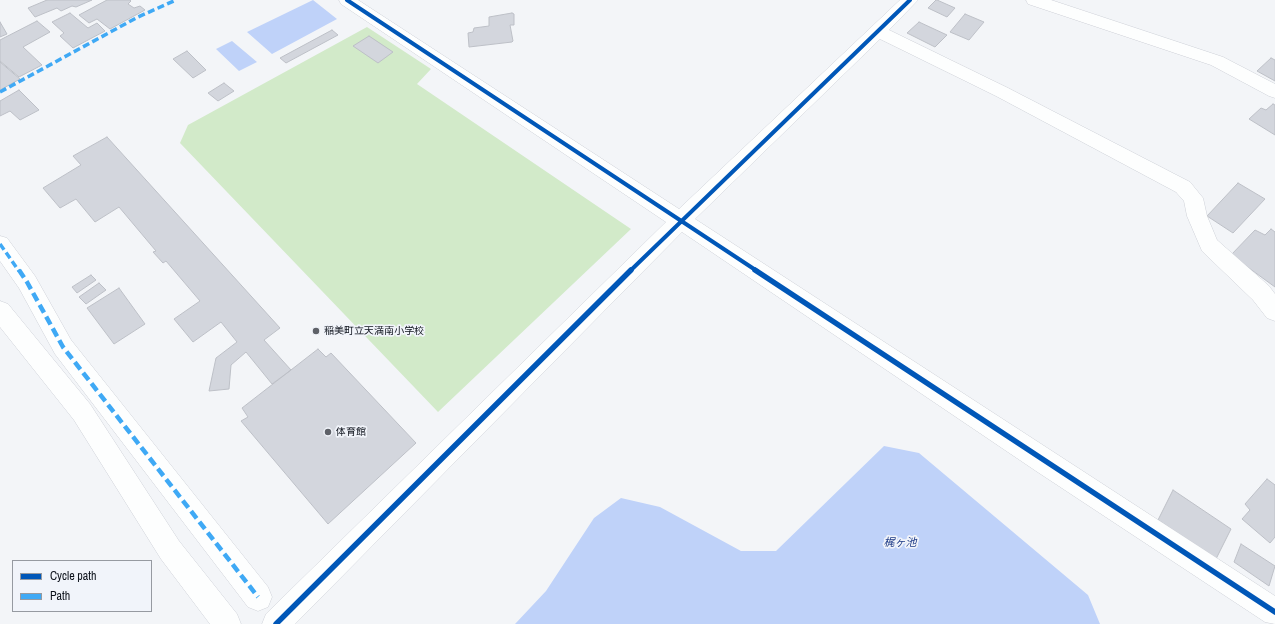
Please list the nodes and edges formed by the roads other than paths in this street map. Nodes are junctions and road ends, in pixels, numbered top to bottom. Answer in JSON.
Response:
{"nodes":[{"id":1,"x":348,"y":0,"type":"edge"},
{"id":2,"x":910,"y":0,"type":"edge"},
{"id":3,"x":1034,"y":0,"type":"edge"},
{"id":4,"x":878,"y":31,"type":"junction"},
{"id":5,"x":1275,"y":92,"type":"edge"},
{"id":6,"x":680,"y":221,"type":"junction"},
{"id":7,"x":0,"y":244,"type":"edge"},
{"id":8,"x":0,"y":311,"type":"edge"},
{"id":9,"x":1275,"y":311,"type":"edge"},
{"id":10,"x":258,"y":597,"type":"dead end"},
{"id":11,"x":1275,"y":612,"type":"edge"},
{"id":12,"x":228,"y":624,"type":"edge"},
{"id":13,"x":276,"y":624,"type":"edge"}],
"edges":[{"from":1,"to":6,"type":"street"},
{"from":2,"to":4,"type":"street"},
{"from":3,"to":5,"type":"street"},
{"from":4,"to":6,"type":"street"},
{"from":4,"to":9,"type":"street"},
{"from":6,"to":11,"type":"street"},
{"from":6,"to":13,"type":"street"},
{"from":7,"to":10,"type":"street"},
{"from":8,"to":12,"type":"street"}]}
